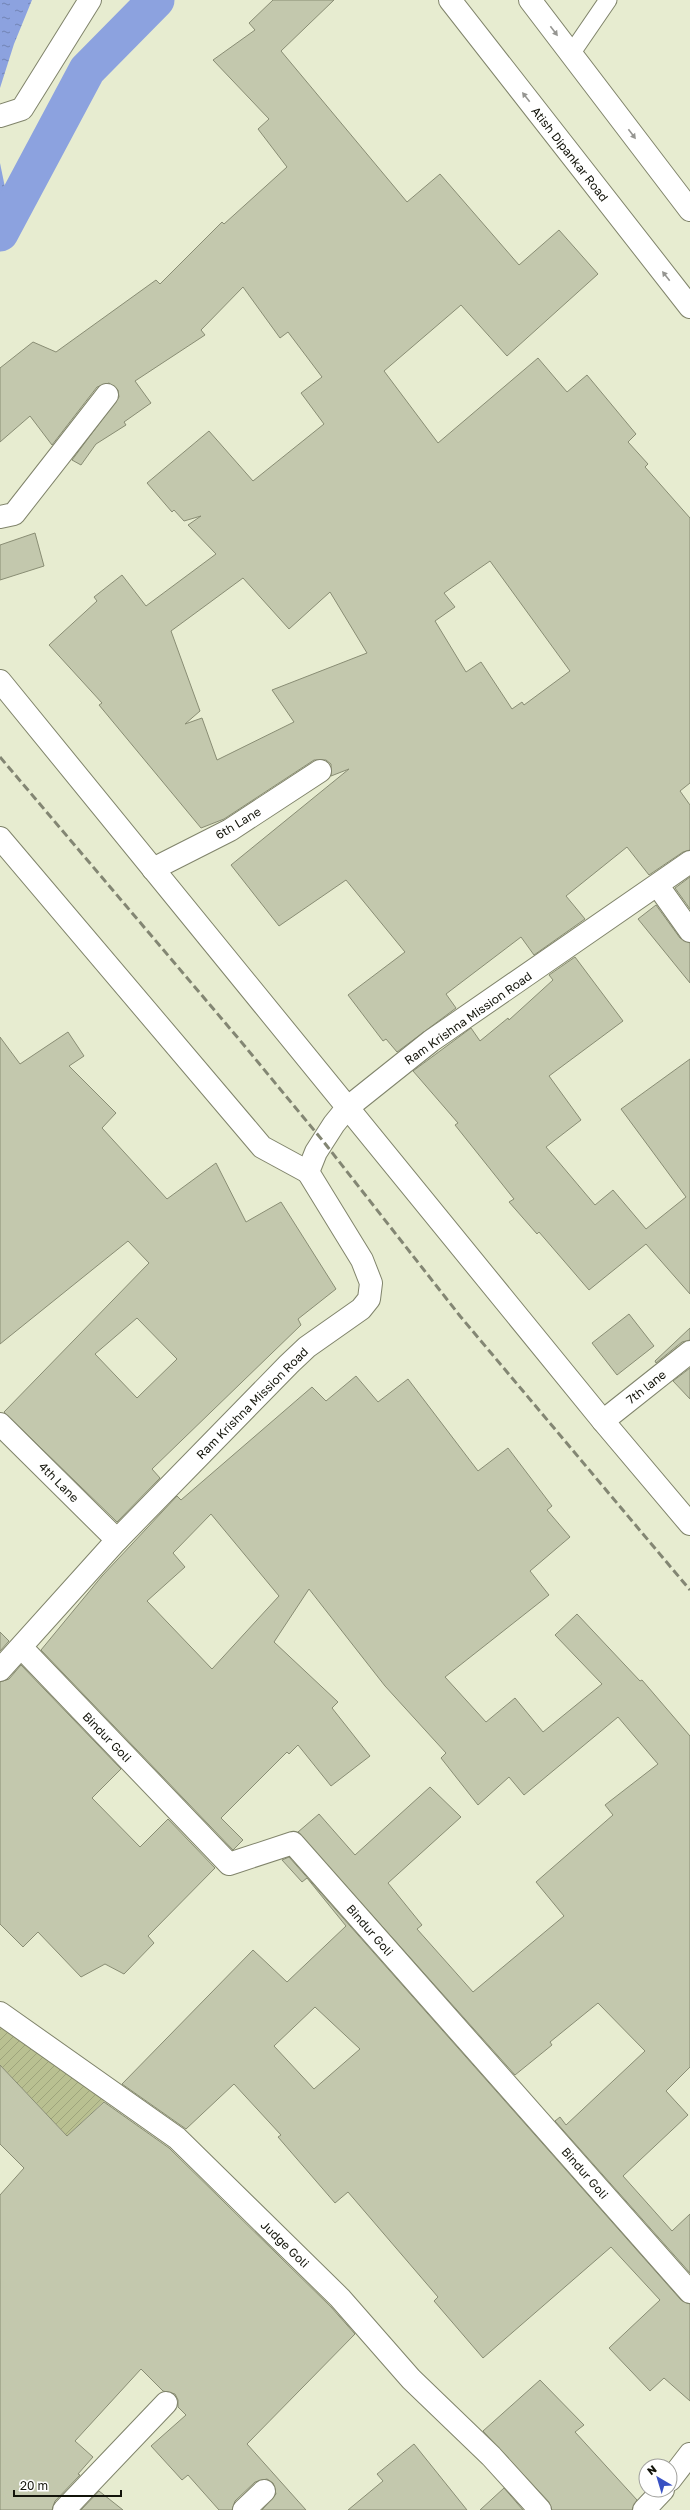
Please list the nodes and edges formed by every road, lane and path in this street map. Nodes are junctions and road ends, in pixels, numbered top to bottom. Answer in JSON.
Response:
{"nodes":[{"id":1,"x":90,"y":0,"type":"edge"},
{"id":2,"x":450,"y":0,"type":"edge"},
{"id":3,"x":530,"y":0,"type":"edge"},
{"id":4,"x":608,"y":0,"type":"edge"},
{"id":5,"x":571,"y":54,"type":"junction"},
{"id":6,"x":0,"y":116,"type":"edge"},
{"id":7,"x":690,"y":210,"type":"edge"},
{"id":8,"x":690,"y":307,"type":"edge"},
{"id":9,"x":107,"y":395,"type":"dead end"},
{"id":10,"x":0,"y":517,"type":"edge"},
{"id":11,"x":0,"y":681,"type":"edge"},
{"id":12,"x":320,"y":771,"type":"dead end"},
{"id":13,"x":0,"y":838,"type":"edge"},
{"id":14,"x":690,"y":862,"type":"edge"},
{"id":15,"x":153,"y":869,"type":"junction"},
{"id":16,"x":658,"y":886,"type":"junction"},
{"id":17,"x":690,"y":931,"type":"edge"},
{"id":18,"x":347,"y":1108,"type":"junction"},
{"id":19,"x":308,"y":1172,"type":"junction"},
{"id":20,"x":690,"y":1352,"type":"edge"},
{"id":21,"x":602,"y":1421,"type":"junction"},
{"id":22,"x":0,"y":1424,"type":"edge"},
{"id":23,"x":690,"y":1524,"type":"edge"},
{"id":24,"x":117,"y":1540,"type":"junction"},
{"id":25,"x":22,"y":1648,"type":"junction"},
{"id":26,"x":0,"y":1670,"type":"edge"},
{"id":27,"x":0,"y":2013,"type":"edge"},
{"id":28,"x":690,"y":2292,"type":"edge"},
{"id":29,"x":166,"y":2403,"type":"dead end"},
{"id":30,"x":690,"y":2454,"type":"edge"},
{"id":31,"x":678,"y":2470,"type":"edge"},
{"id":32,"x":264,"y":2491,"type":"dead end"},
{"id":33,"x":655,"y":2498,"type":"edge"},
{"id":34,"x":64,"y":2510,"type":"edge"},
{"id":35,"x":244,"y":2510,"type":"edge"},
{"id":36,"x":540,"y":2510,"type":"edge"},
{"id":37,"x":644,"y":2510,"type":"edge"}],
"edges":[{"from":1,"to":6,"type":"street"},
{"from":8,"to":2,"type":"street","name":"Atish Dipankar Road","one_way":true},
{"from":3,"to":5,"type":"street","one_way":true},
{"from":4,"to":5,"type":"lane"},
{"from":5,"to":7,"type":"street","one_way":true},
{"from":9,"to":10,"type":"street"},
{"from":11,"to":15,"type":"street"},
{"from":12,"to":15,"type":"street","name":"6th Lane"},
{"from":13,"to":19,"type":"street"},
{"from":14,"to":16,"type":"street","name":"Ram Krishna Mission Road"},
{"from":15,"to":18,"type":"street"},
{"from":16,"to":17,"type":"street"},
{"from":16,"to":18,"type":"street","name":"Ram Krishna Mission Road"},
{"from":18,"to":19,"type":"street","name":"Ram Krishna Mission Road"},
{"from":18,"to":21,"type":"street"},
{"from":19,"to":24,"type":"street","name":"Ram Krishna Mission Road"},
{"from":20,"to":21,"type":"street","name":"7th lane"},
{"from":21,"to":23,"type":"street"},
{"from":22,"to":24,"type":"street","name":"4th Lane"},
{"from":24,"to":25,"type":"street","name":"Ram Krishna Mission Road"},
{"from":25,"to":26,"type":"street","name":"Ram Krishna Mission Road"},
{"from":25,"to":28,"type":"street","name":"Bindur Goli"},
{"from":27,"to":36,"type":"street","name":"Judge Goli"},
{"from":29,"to":34,"type":"street"},
{"from":30,"to":31,"type":"street"},
{"from":32,"to":35,"type":"street"},
{"from":33,"to":37,"type":"street"}]}
